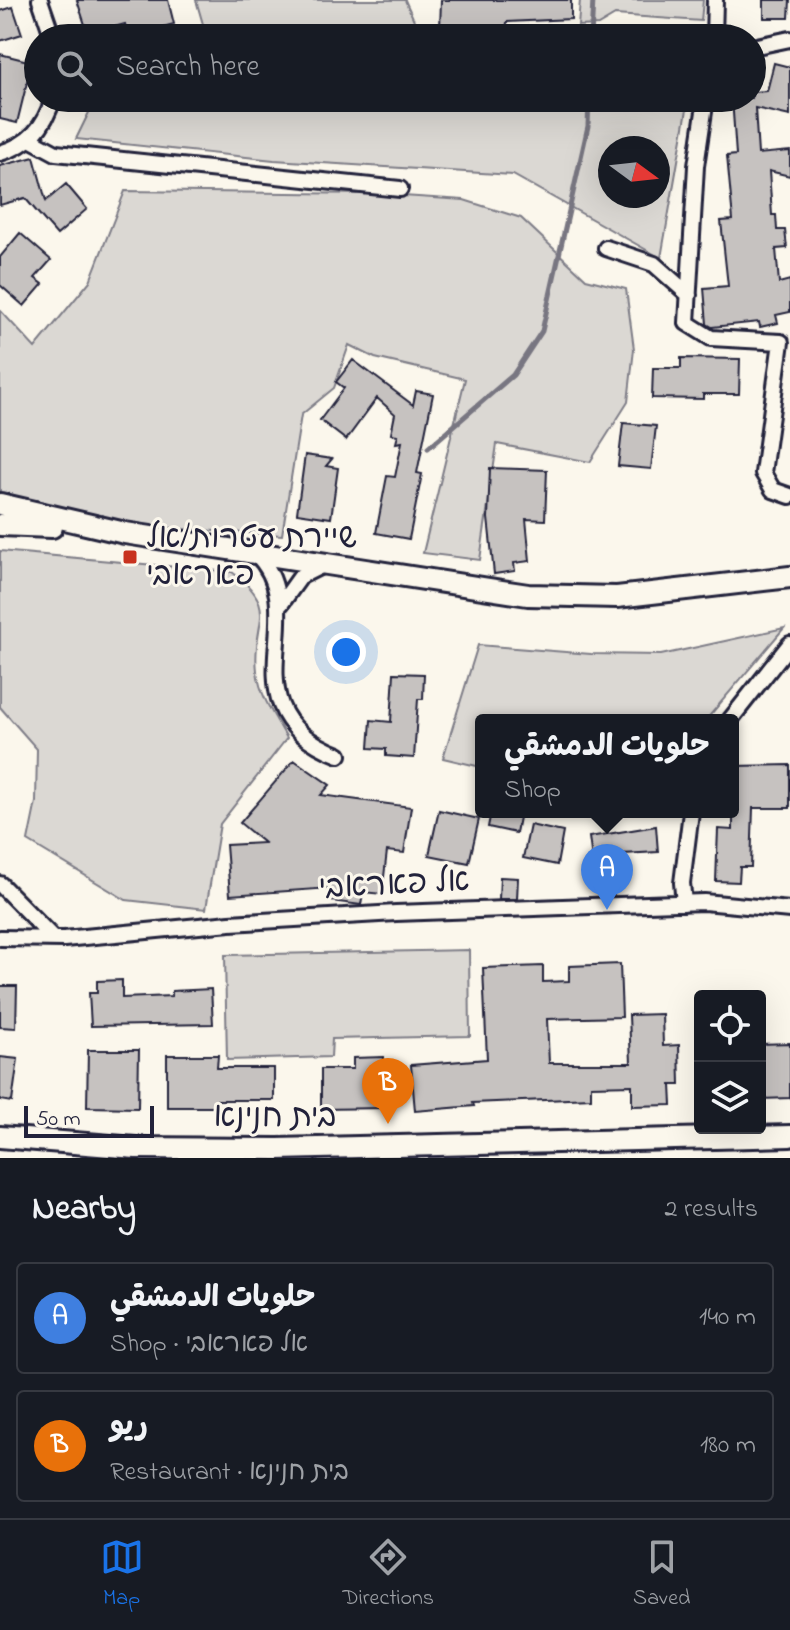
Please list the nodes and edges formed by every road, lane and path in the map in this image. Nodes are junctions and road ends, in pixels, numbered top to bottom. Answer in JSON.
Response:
{"nodes":[{"id":1,"x":40,"y":0,"type":"edge"},
{"id":2,"x":715,"y":0,"type":"edge"},
{"id":3,"x":48,"y":24,"type":"edge"},
{"id":4,"x":714,"y":24,"type":"edge"},
{"id":5,"x":790,"y":39,"type":"edge"},
{"id":6,"x":766,"y":44,"type":"edge"},
{"id":7,"x":49,"y":112,"type":"edge"},
{"id":8,"x":704,"y":112,"type":"edge"},
{"id":9,"x":30,"y":139,"type":"junction"},
{"id":10,"x":0,"y":153,"type":"edge"},
{"id":11,"x":400,"y":189,"type":"dead end"},
{"id":12,"x":606,"y":248,"type":"dead end"},
{"id":13,"x":689,"y":295,"type":"junction"},
{"id":14,"x":790,"y":496,"type":"edge"},
{"id":15,"x":0,"y":504,"type":"edge"},
{"id":16,"x":0,"y":525,"type":"edge"},
{"id":17,"x":125,"y":533,"type":"junction"},
{"id":18,"x":256,"y":554,"type":"junction"},
{"id":19,"x":325,"y":564,"type":"junction"},
{"id":20,"x":790,"y":577,"type":"edge"},
{"id":21,"x":281,"y":604,"type":"junction"},
{"id":22,"x":790,"y":644,"type":"edge"},
{"id":23,"x":735,"y":714,"type":"edge"},
{"id":24,"x":339,"y":755,"type":"dead end"},
{"id":25,"x":690,"y":818,"type":"edge"},
{"id":26,"x":0,"y":884,"type":"edge"},
{"id":27,"x":684,"y":903,"type":"junction"},
{"id":28,"x":790,"y":910,"type":"edge"},
{"id":29,"x":0,"y":938,"type":"edge"},
{"id":30,"x":54,"y":939,"type":"junction"},
{"id":31,"x":790,"y":1136,"type":"edge"},
{"id":32,"x":0,"y":1137,"type":"edge"}],
"edges":[{"from":1,"to":3,"type":"street"},
{"from":2,"to":4,"type":"street"},
{"from":5,"to":6,"type":"street"},
{"from":7,"to":9,"type":"street"},
{"from":8,"to":13,"type":"street"},
{"from":9,"to":10,"type":"street"},
{"from":9,"to":11,"type":"street"},
{"from":12,"to":13,"type":"street"},
{"from":13,"to":14,"type":"street"},
{"from":15,"to":17,"type":"main road"},
{"from":16,"to":17,"type":"main road"},
{"from":17,"to":18,"type":"main road"},
{"from":18,"to":19,"type":"main road"},
{"from":18,"to":21,"type":"street"},
{"from":19,"to":20,"type":"main road"},
{"from":19,"to":21,"type":"street"},
{"from":21,"to":24,"type":"street"},
{"from":22,"to":23,"type":"street"},
{"from":25,"to":27,"type":"street"},
{"from":26,"to":30,"type":"street"},
{"from":27,"to":28,"type":"street","name":"אל פאראבי"},
{"from":27,"to":30,"type":"street","name":"אל פאראבי"},
{"from":29,"to":30,"type":"street","name":"אל פאראבי"},
{"from":31,"to":32,"type":"main road","name":"בית חנינא"}]}
